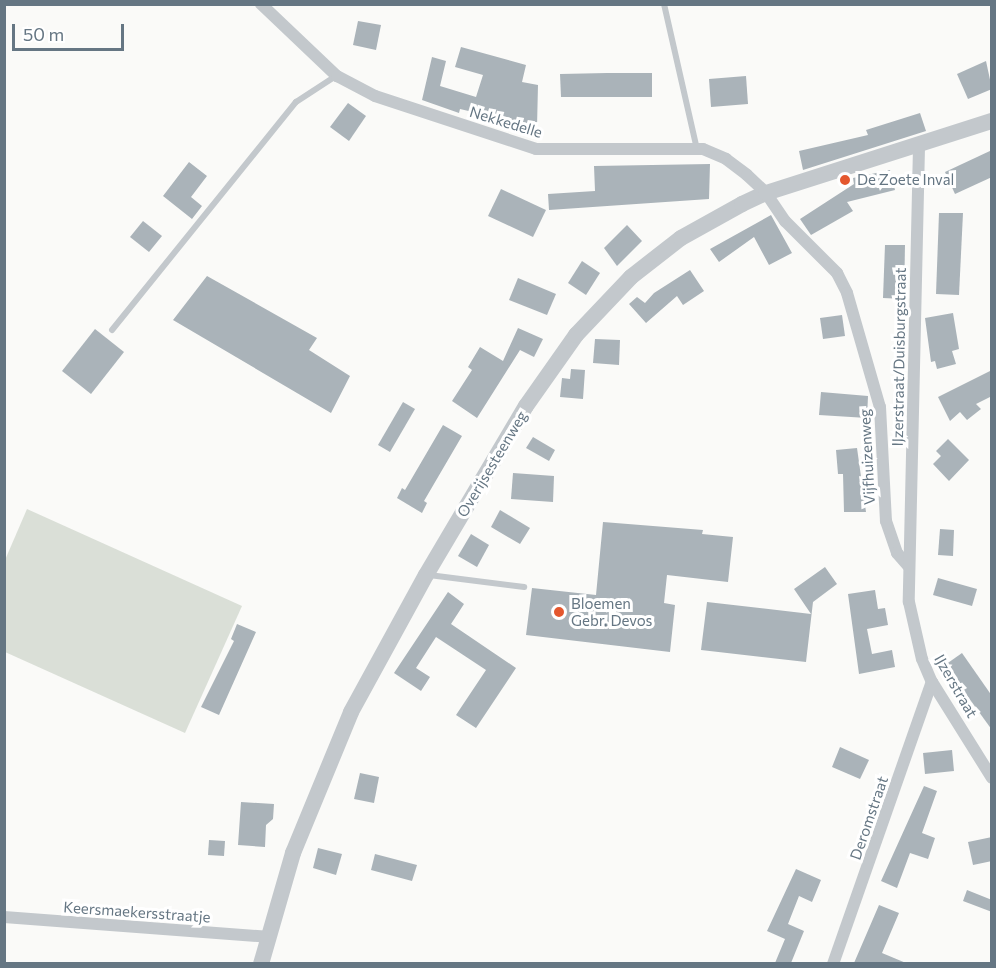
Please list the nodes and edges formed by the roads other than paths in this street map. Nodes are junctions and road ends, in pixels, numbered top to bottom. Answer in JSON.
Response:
{"nodes":[{"id":1,"x":261,"y":4,"type":"edge"},
{"id":2,"x":663,"y":4,"type":"edge"},
{"id":3,"x":337,"y":76,"type":"junction"},
{"id":4,"x":992,"y":121,"type":"edge"},
{"id":5,"x":919,"y":147,"type":"junction"},
{"id":6,"x":697,"y":149,"type":"junction"},
{"id":7,"x":766,"y":193,"type":"junction"},
{"id":8,"x":112,"y":330,"type":"dead end"},
{"id":9,"x":909,"y":567,"type":"junction"},
{"id":10,"x":426,"y":575,"type":"junction"},
{"id":11,"x":524,"y":587,"type":"dead end"},
{"id":12,"x":932,"y":682,"type":"junction"},
{"id":13,"x":992,"y":778,"type":"edge"},
{"id":14,"x":4,"y":917,"type":"edge"},
{"id":15,"x":267,"y":937,"type":"junction"},
{"id":16,"x":261,"y":963,"type":"edge"},
{"id":17,"x":833,"y":963,"type":"edge"}],
"edges":[{"from":1,"to":3,"type":"street","name":"Nekkedelle"},
{"from":2,"to":6,"type":"lane"},
{"from":3,"to":6,"type":"street","name":"Nekkedelle"},
{"from":3,"to":8,"type":"lane"},
{"from":4,"to":5,"type":"street","name":"Overijsesteenweg"},
{"from":5,"to":7,"type":"street","name":"Overijsesteenweg"},
{"from":5,"to":9,"type":"street","name":"IJzerstraat/Duisburgstraat"},
{"from":6,"to":7,"type":"street","name":"Nekkedelle"},
{"from":7,"to":9,"type":"street","name":"Vijfhuizenweg"},
{"from":7,"to":10,"type":"street","name":"Overijsesteenweg"},
{"from":9,"to":12,"type":"street","name":"IJzerstraat"},
{"from":10,"to":11,"type":"lane"},
{"from":10,"to":15,"type":"street","name":"Overijsesteenweg"},
{"from":12,"to":13,"type":"street","name":"IJzerstraat"},
{"from":12,"to":17,"type":"street","name":"Deromstraat"},
{"from":14,"to":15,"type":"street","name":"Keersmaekersstraatje"},
{"from":15,"to":16,"type":"street","name":"Overijsesteenweg"}]}
